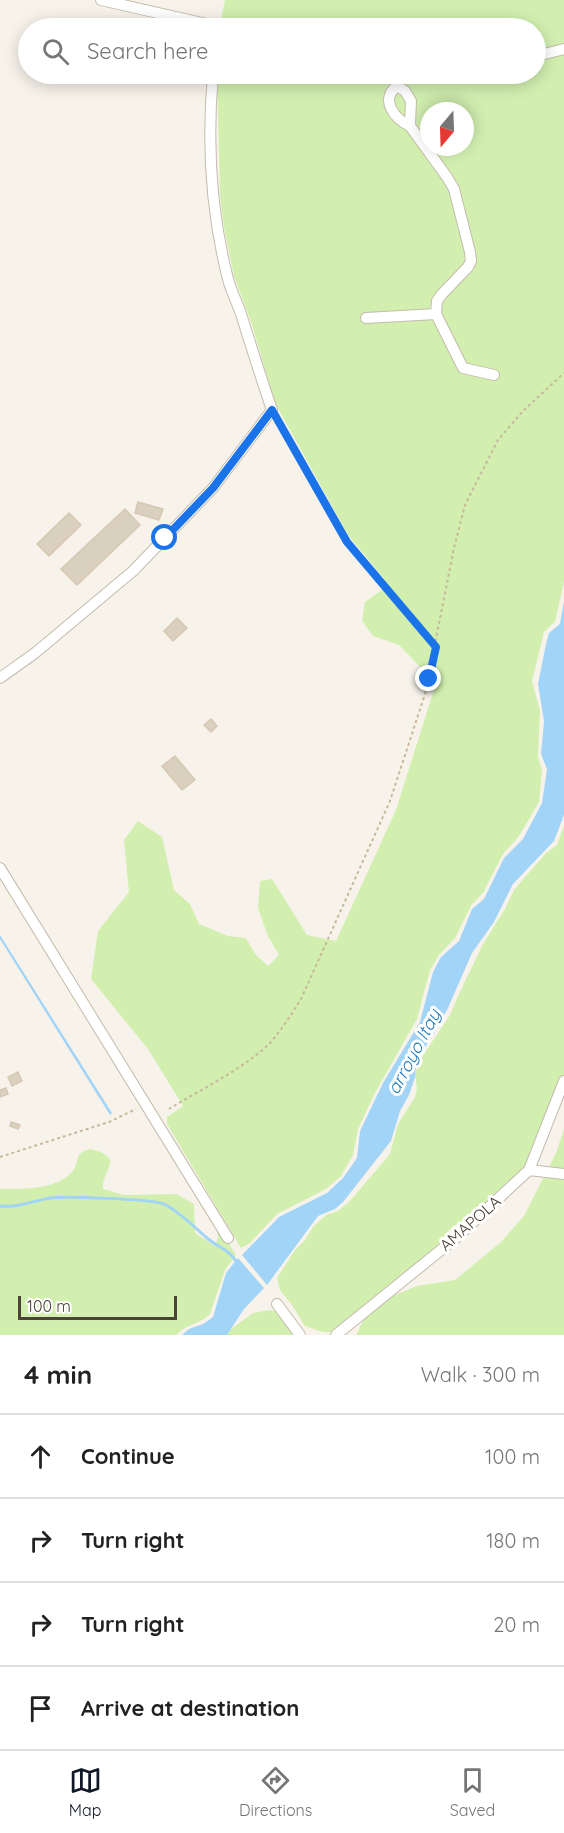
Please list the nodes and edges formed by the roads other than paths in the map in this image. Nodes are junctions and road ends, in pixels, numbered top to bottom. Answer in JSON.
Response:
{"nodes":[{"id":1,"x":101,"y":0,"type":"edge"},
{"id":2,"x":177,"y":18,"type":"edge"},
{"id":3,"x":564,"y":49,"type":"edge"},
{"id":4,"x":546,"y":54,"type":"edge"},
{"id":5,"x":212,"y":84,"type":"edge"},
{"id":6,"x":397,"y":86,"type":"joint"},
{"id":7,"x":410,"y":126,"type":"junction"},
{"id":8,"x":436,"y":314,"type":"junction"},
{"id":9,"x":366,"y":318,"type":"dead end"},
{"id":10,"x":494,"y":375,"type":"dead end"},
{"id":11,"x":0,"y":678,"type":"edge"},
{"id":12,"x":0,"y":868,"type":"edge"},
{"id":13,"x":564,"y":1082,"type":"edge"},
{"id":14,"x":529,"y":1170,"type":"junction"},
{"id":15,"x":564,"y":1174,"type":"edge"},
{"id":16,"x":228,"y":1238,"type":"dead end"},
{"id":17,"x":277,"y":1304,"type":"dead end"},
{"id":18,"x":300,"y":1335,"type":"edge"},
{"id":19,"x":336,"y":1335,"type":"edge"}],
"edges":[{"from":1,"to":2,"type":"street"},
{"from":3,"to":4,"type":"street"},
{"from":5,"to":11,"type":"street"},
{"from":6,"to":7,"type":"street"},
{"from":6,"to":7,"type":"street"},
{"from":7,"to":8,"type":"street"},
{"from":8,"to":9,"type":"street"},
{"from":8,"to":10,"type":"street"},
{"from":12,"to":16,"type":"street"},
{"from":13,"to":14,"type":"street","name":"AMAPOLA"},
{"from":14,"to":15,"type":"street"},
{"from":14,"to":19,"type":"street","name":"AMAPOLA"},
{"from":17,"to":18,"type":"street"}]}
